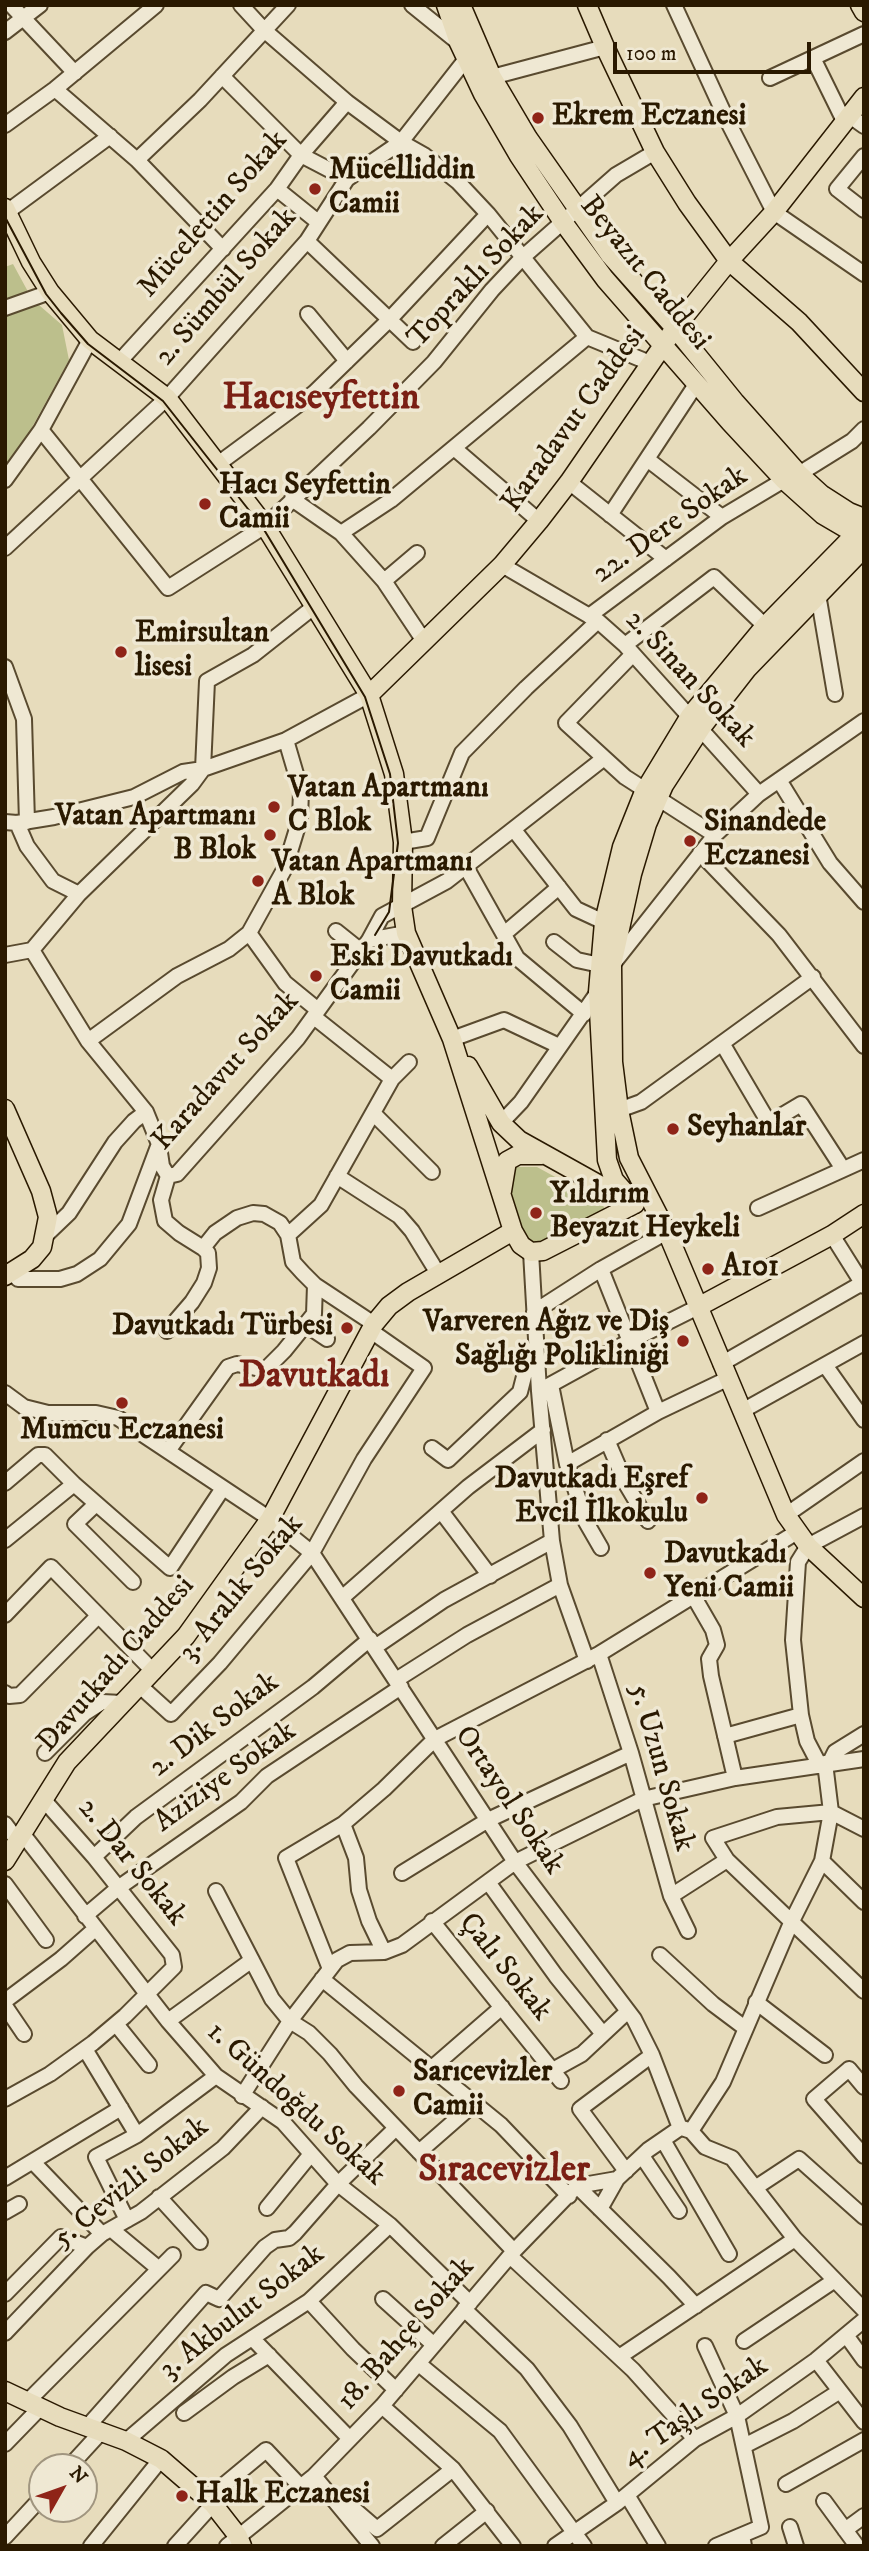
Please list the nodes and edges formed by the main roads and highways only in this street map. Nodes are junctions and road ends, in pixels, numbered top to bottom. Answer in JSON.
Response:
{"nodes":[{"id":1,"x":446,"y":5,"type":"edge"},
{"id":2,"x":461,"y":5,"type":"edge"},
{"id":3,"x":587,"y":5,"type":"edge"},
{"id":4,"x":860,"y":5,"type":"edge"},
{"id":5,"x":864,"y":12,"type":"edge"},
{"id":6,"x":864,"y":97,"type":"edge"},
{"id":7,"x":853,"y":122,"type":"edge"},
{"id":8,"x":6,"y":210,"type":"edge"},
{"id":9,"x":570,"y":216,"type":"junction"},
{"id":10,"x":729,"y":261,"type":"junction"},
{"id":11,"x":675,"y":328,"type":"junction"},
{"id":12,"x":663,"y":344,"type":"junction"},
{"id":13,"x":864,"y":392,"type":"edge"},
{"id":14,"x":792,"y":477,"type":"junction"},
{"id":15,"x":864,"y":518,"type":"edge"},
{"id":16,"x":862,"y":537,"type":"edge"},
{"id":17,"x":369,"y":695,"type":"junction"},
{"id":18,"x":696,"y":722,"type":"junction"},
{"id":19,"x":651,"y":795,"type":"junction"},
{"id":20,"x":606,"y":965,"type":"junction"},
{"id":21,"x":452,"y":1039,"type":"junction"},
{"id":22,"x":6,"y":1113,"type":"edge"},
{"id":23,"x":545,"y":1155,"type":"junction"},
{"id":24,"x":607,"y":1160,"type":"junction"},
{"id":25,"x":579,"y":1174,"type":"junction"},
{"id":26,"x":639,"y":1181,"type":"junction"},
{"id":27,"x":501,"y":1196,"type":"junction"},
{"id":28,"x":635,"y":1204,"type":"junction"},
{"id":29,"x":864,"y":1214,"type":"edge"},
{"id":30,"x":657,"y":1215,"type":"junction"},
{"id":31,"x":513,"y":1231,"type":"junction"},
{"id":32,"x":12,"y":1277,"type":"edge"},
{"id":33,"x":698,"y":1307,"type":"junction"},
{"id":34,"x":864,"y":1598,"type":"edge"},
{"id":35,"x":5,"y":1861,"type":"edge"},
{"id":36,"x":5,"y":2391,"type":"edge"},
{"id":37,"x":236,"y":2543,"type":"edge"}],
"edges":[{"from":1,"to":9,"type":"main road","name":"Beyazıt Caddesi"},
{"from":2,"to":9,"type":"main road","name":"Beyazıt Caddesi"},
{"from":3,"to":10,"type":"main road"},
{"from":4,"to":5,"type":"main road"},
{"from":6,"to":7,"type":"main road","name":"Karadavut Caddesi"},
{"from":7,"to":10,"type":"main road","name":"Karadavut Caddesi"},
{"from":8,"to":17,"type":"main road"},
{"from":9,"to":11,"type":"main road","name":"Beyazıt Caddesi"},
{"from":9,"to":12,"type":"main road","name":"Beyazıt Caddesi"},
{"from":10,"to":11,"type":"main road","name":"Karadavut Caddesi"},
{"from":10,"to":13,"type":"main road"},
{"from":11,"to":12,"type":"main road","name":"Karadavut Caddesi"},
{"from":11,"to":14,"type":"main road","name":"Beyazıt Caddesi"},
{"from":12,"to":14,"type":"main road","name":"Beyazıt Caddesi"},
{"from":12,"to":17,"type":"main road","name":"Karadavut Caddesi"},
{"from":14,"to":15,"type":"main road","name":"Beyazıt Caddesi"},
{"from":14,"to":16,"type":"main road","name":"Beyazıt Caddesi"},
{"from":16,"to":18,"type":"main road"},
{"from":16,"to":18,"type":"main road"},
{"from":17,"to":21,"type":"main road"},
{"from":18,"to":19,"type":"main road"},
{"from":19,"to":20,"type":"main road"},
{"from":19,"to":20,"type":"main road"},
{"from":20,"to":24,"type":"main road"},
{"from":20,"to":26,"type":"main road"},
{"from":21,"to":23,"type":"main road"},
{"from":21,"to":27,"type":"main road"},
{"from":22,"to":32,"type":"main road"},
{"from":23,"to":25,"type":"main road"},
{"from":23,"to":27,"type":"main road"},
{"from":24,"to":25,"type":"main road"},
{"from":24,"to":28,"type":"main road"},
{"from":25,"to":28,"type":"main road"},
{"from":26,"to":28,"type":"main road"},
{"from":26,"to":30,"type":"main road"},
{"from":27,"to":31,"type":"main road"},
{"from":28,"to":30,"type":"main road"},
{"from":28,"to":31,"type":"main road"},
{"from":29,"to":33,"type":"main road"},
{"from":30,"to":33,"type":"main road"},
{"from":31,"to":35,"type":"main road","name":"Davutkadı Caddesi"},
{"from":33,"to":34,"type":"main road"},
{"from":36,"to":37,"type":"main road"}]}
